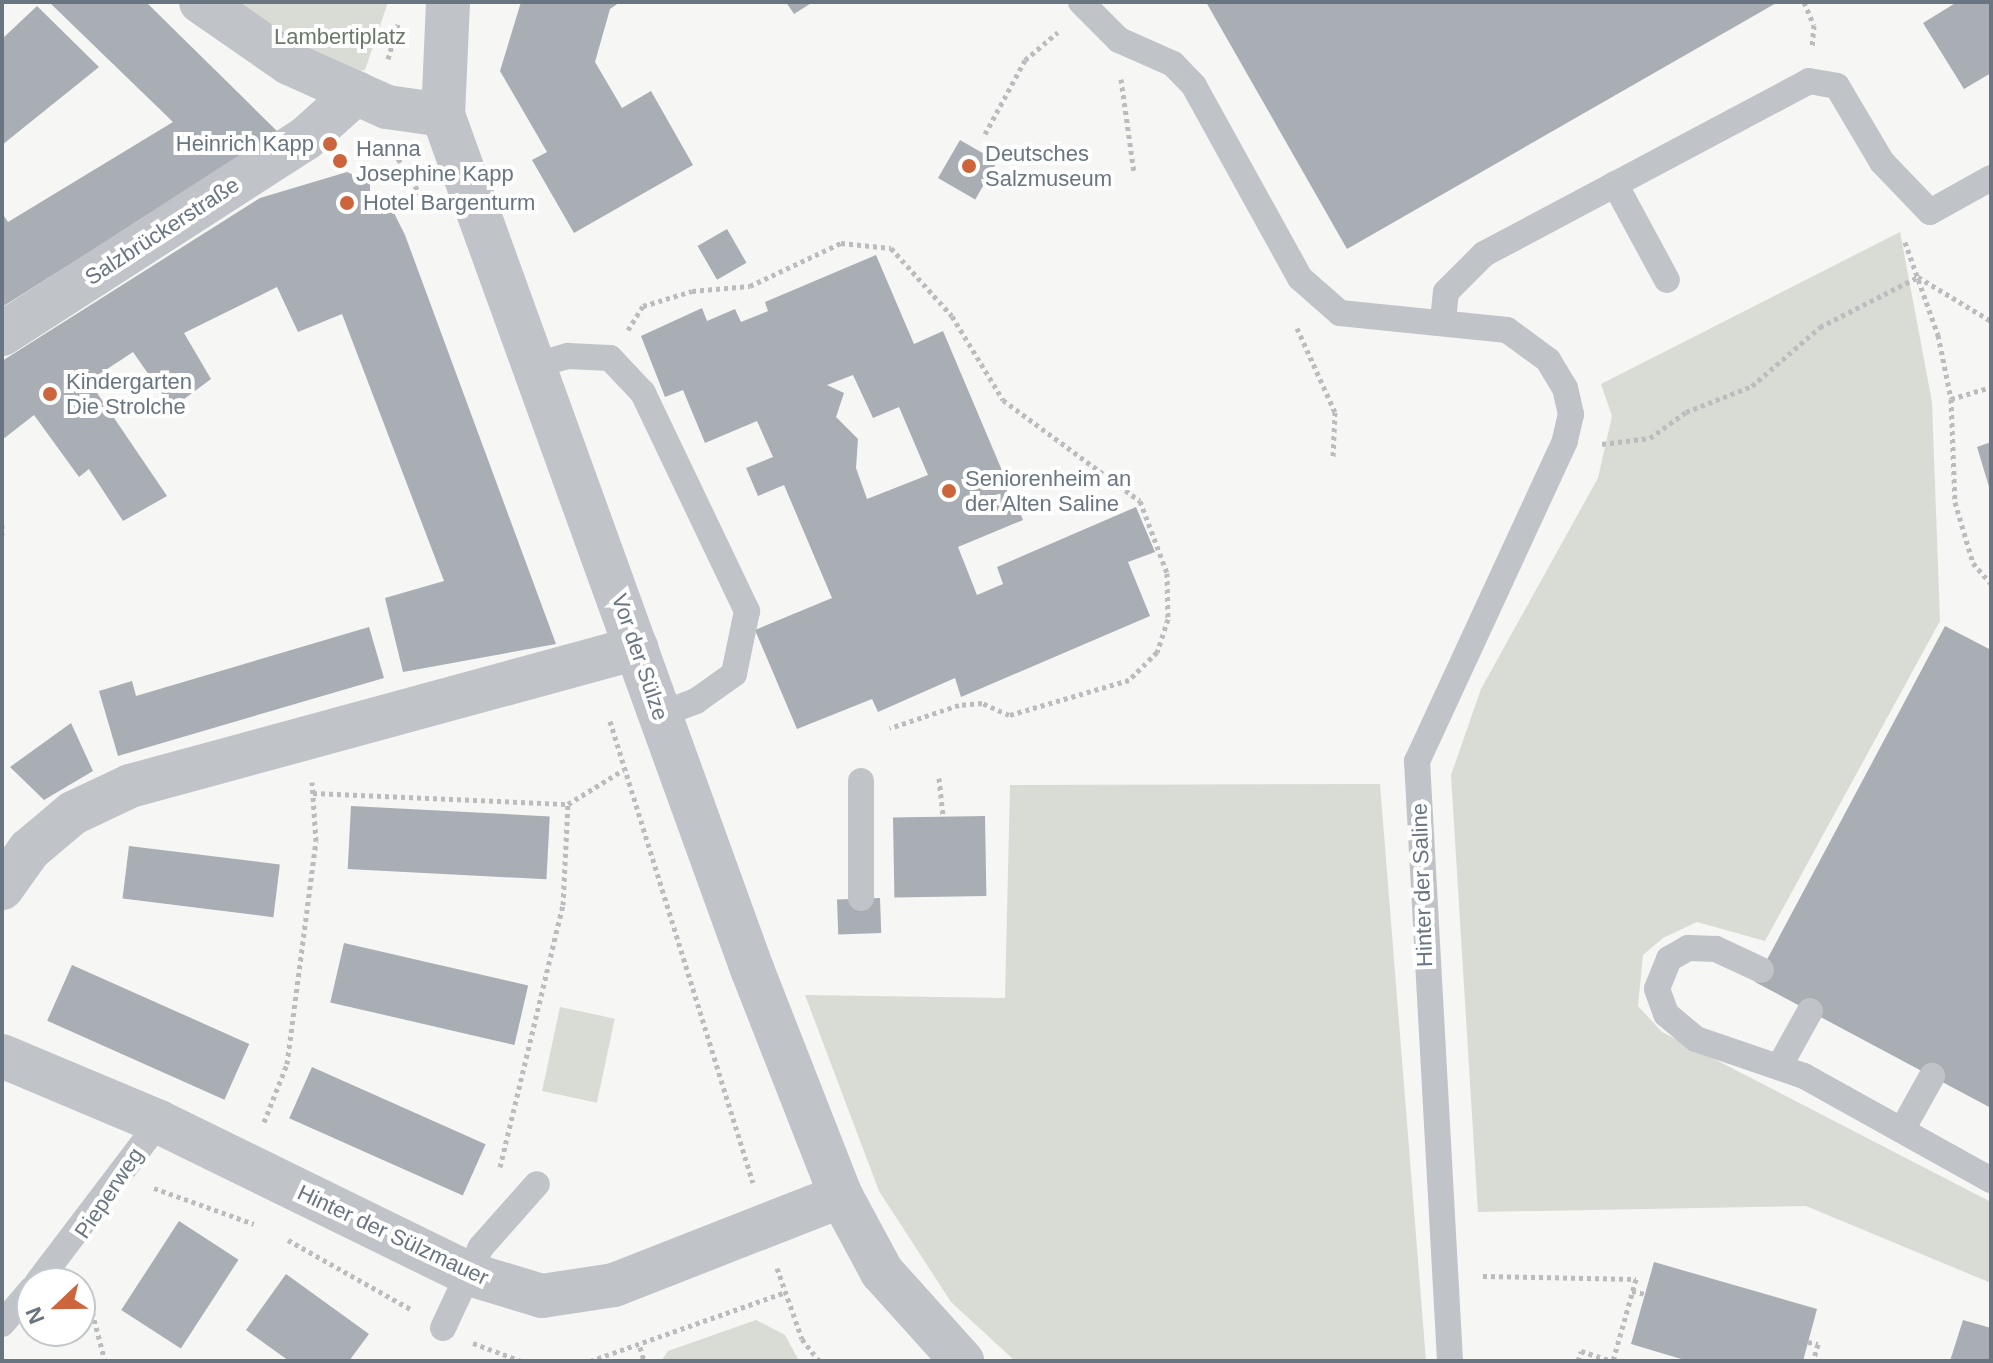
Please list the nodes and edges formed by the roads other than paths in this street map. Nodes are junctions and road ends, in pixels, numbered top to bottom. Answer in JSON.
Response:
{"nodes":[{"id":1,"x":201,"y":2,"type":"edge"},
{"id":2,"x":448,"y":2,"type":"edge"},
{"id":3,"x":1083,"y":6,"type":"edge"},
{"id":4,"x":356,"y":93,"type":"junction"},
{"id":5,"x":443,"y":115,"type":"junction"},
{"id":6,"x":1991,"y":178,"type":"edge"},
{"id":7,"x":1615,"y":184,"type":"junction"},
{"id":8,"x":1667,"y":280,"type":"dead end"},
{"id":9,"x":1443,"y":320,"type":"junction"},
{"id":10,"x":2,"y":334,"type":"edge"},
{"id":11,"x":536,"y":365,"type":"junction"},
{"id":12,"x":637,"y":648,"type":"junction"},
{"id":13,"x":660,"y":715,"type":"junction"},
{"id":14,"x":861,"y":781,"type":"dead end"},
{"id":15,"x":2,"y":888,"type":"edge"},
{"id":16,"x":861,"y":898,"type":"dead end"},
{"id":17,"x":1761,"y":970,"type":"dead end"},
{"id":18,"x":1810,"y":1011,"type":"dead end"},
{"id":19,"x":2,"y":1056,"type":"edge"},
{"id":20,"x":1779,"y":1067,"type":"junction"},
{"id":21,"x":1932,"y":1076,"type":"dead end"},
{"id":22,"x":159,"y":1122,"type":"junction"},
{"id":23,"x":1902,"y":1130,"type":"junction"},
{"id":24,"x":1991,"y":1180,"type":"edge"},
{"id":25,"x":537,"y":1184,"type":"dead end"},
{"id":26,"x":841,"y":1196,"type":"junction"},
{"id":27,"x":51,"y":1267,"type":"edge"},
{"id":28,"x":469,"y":1274,"type":"junction"},
{"id":29,"x":16,"y":1308,"type":"edge"},
{"id":30,"x":2,"y":1324,"type":"edge"},
{"id":31,"x":443,"y":1328,"type":"road end"},
{"id":32,"x":962,"y":1361,"type":"edge"},
{"id":33,"x":1450,"y":1361,"type":"edge"}],
"edges":[{"from":1,"to":4,"type":"street"},
{"from":2,"to":5,"type":"street"},
{"from":3,"to":9,"type":"lane"},
{"from":4,"to":5,"type":"street"},
{"from":4,"to":10,"type":"street","name":"Salzbrückerstraße"},
{"from":5,"to":11,"type":"street","name":"Vor der Sülze"},
{"from":6,"to":7,"type":"lane"},
{"from":7,"to":8,"type":"lane"},
{"from":7,"to":9,"type":"lane"},
{"from":9,"to":33,"type":"lane","name":"Hinter der Saline"},
{"from":11,"to":12,"type":"street","name":"Vor der Sülze"},
{"from":11,"to":13,"type":"lane"},
{"from":12,"to":13,"type":"street","name":"Vor der Sülze"},
{"from":12,"to":15,"type":"street"},
{"from":13,"to":26,"type":"street","name":"Vor der Sülze"},
{"from":14,"to":16,"type":"lane"},
{"from":17,"to":20,"type":"lane"},
{"from":18,"to":20,"type":"lane"},
{"from":19,"to":22,"type":"street","name":"Hinter der Sülzmauer"},
{"from":20,"to":23,"type":"lane"},
{"from":21,"to":23,"type":"lane"},
{"from":22,"to":27,"type":"lane","name":"Pieperweg"},
{"from":22,"to":28,"type":"street","name":"Hinter der Sülzmauer"},
{"from":23,"to":24,"type":"lane"},
{"from":25,"to":28,"type":"lane"},
{"from":26,"to":28,"type":"street","name":"Hinter der Sülzmauer"},
{"from":26,"to":32,"type":"street","name":"Vor der Sülze"},
{"from":28,"to":31,"type":"lane"},
{"from":29,"to":30,"type":"lane"}]}
